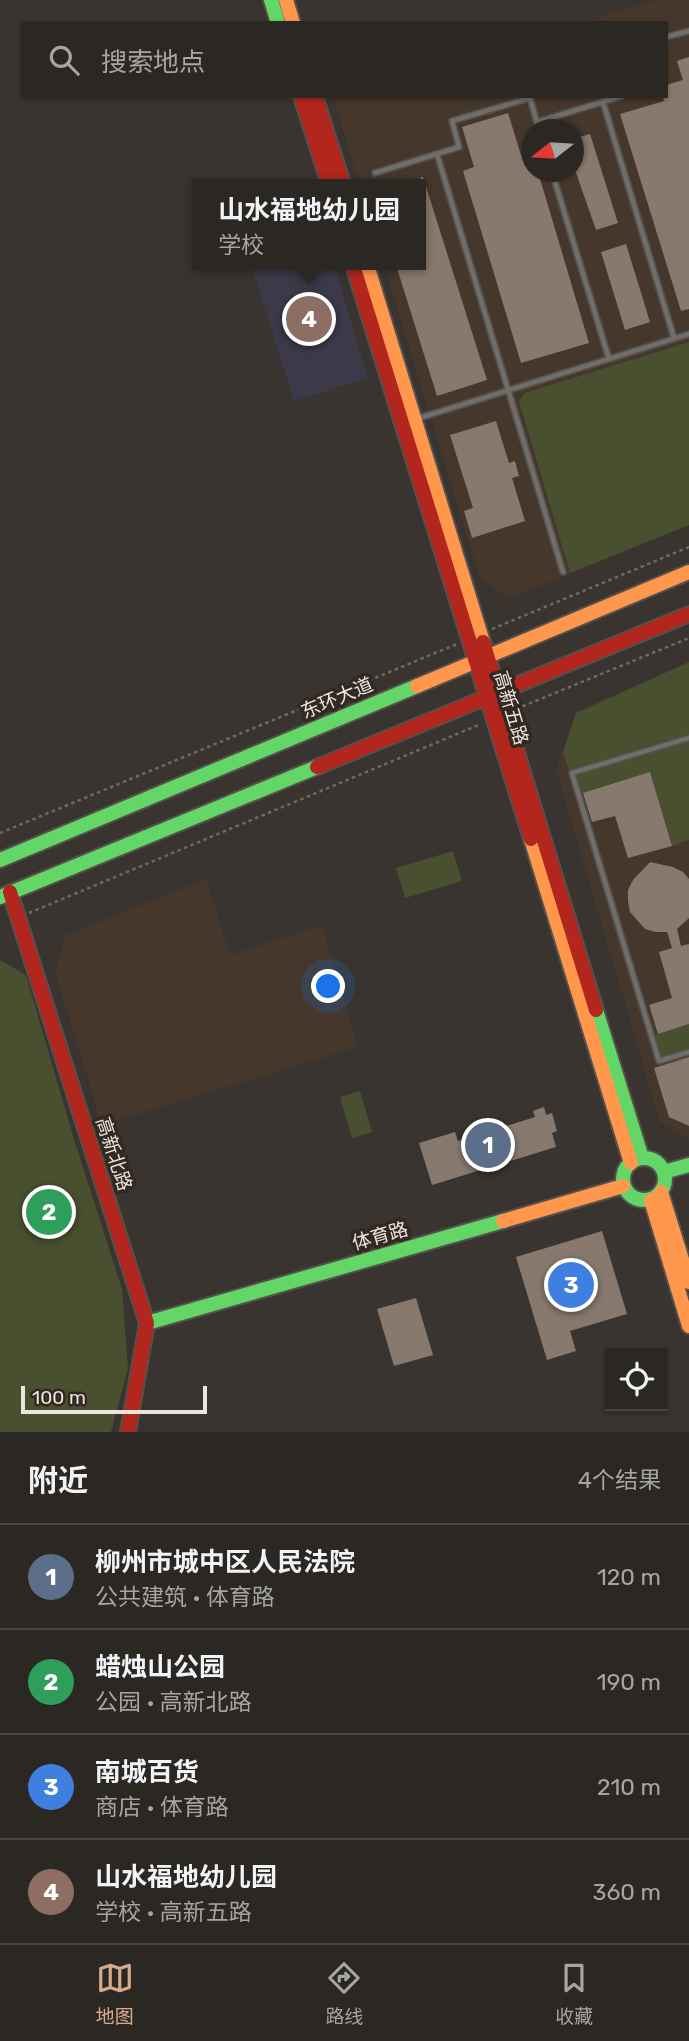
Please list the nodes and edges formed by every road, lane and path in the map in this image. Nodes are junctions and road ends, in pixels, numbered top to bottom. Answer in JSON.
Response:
{"nodes":[{"id":1,"x":271,"y":0,"type":"edge"},
{"id":2,"x":286,"y":0,"type":"edge"},
{"id":3,"x":277,"y":21,"type":"edge"},
{"id":4,"x":292,"y":21,"type":"edge"},
{"id":5,"x":689,"y":31,"type":"edge"},
{"id":6,"x":668,"y":36,"type":"edge"},
{"id":7,"x":302,"y":98,"type":"edge"},
{"id":8,"x":316,"y":98,"type":"edge"},
{"id":9,"x":616,"y":98,"type":"edge"},
{"id":10,"x":603,"y":102,"type":"junction"},
{"id":11,"x":536,"y":119,"type":"edge"},
{"id":12,"x":547,"y":119,"type":"edge"},
{"id":13,"x":437,"y":154,"type":"junction"},
{"id":14,"x":375,"y":173,"type":"dead end"},
{"id":15,"x":326,"y":179,"type":"edge"},
{"id":16,"x":340,"y":179,"type":"edge"},
{"id":17,"x":555,"y":182,"type":"edge"},
{"id":18,"x":356,"y":270,"type":"edge"},
{"id":19,"x":369,"y":270,"type":"edge"},
{"id":20,"x":689,"y":334,"type":"edge"},
{"id":21,"x":674,"y":338,"type":"junction"},
{"id":22,"x":609,"y":359,"type":"junction"},
{"id":23,"x":508,"y":390,"type":"junction"},
{"id":24,"x":415,"y":419,"type":"junction"},
{"id":25,"x":689,"y":547,"type":"edge"},
{"id":26,"x":563,"y":572,"type":"dead end"},
{"id":27,"x":689,"y":572,"type":"edge"},
{"id":28,"x":689,"y":614,"type":"edge"},
{"id":29,"x":475,"y":636,"type":"junction"},
{"id":30,"x":689,"y":638,"type":"edge"},
{"id":31,"x":482,"y":659,"type":"junction"},
{"id":32,"x":493,"y":696,"type":"junction"},
{"id":33,"x":500,"y":716,"type":"junction"},
{"id":34,"x":689,"y":738,"type":"edge"},
{"id":35,"x":0,"y":833,"type":"edge"},
{"id":36,"x":0,"y":860,"type":"edge"},
{"id":37,"x":5,"y":894,"type":"edge"},
{"id":38,"x":18,"y":918,"type":"junction"},
{"id":39,"x":689,"y":1052,"type":"edge"},
{"id":40,"x":636,"y":1161,"type":"junction"},
{"id":41,"x":689,"y":1165,"type":"edge"},
{"id":42,"x":664,"y":1172,"type":"junction"},
{"id":43,"x":623,"y":1186,"type":"junction"},
{"id":44,"x":656,"y":1196,"type":"junction"},
{"id":45,"x":689,"y":1282,"type":"edge"},
{"id":46,"x":147,"y":1323,"type":"junction"},
{"id":47,"x":689,"y":1326,"type":"edge"},
{"id":48,"x":128,"y":1432,"type":"edge"}],
"edges":[{"from":1,"to":3,"type":"main road"},
{"from":2,"to":4,"type":"main road"},
{"from":5,"to":6,"type":"lane"},
{"from":7,"to":15,"type":"main road"},
{"from":8,"to":16,"type":"main road"},
{"from":9,"to":10,"type":"lane"},
{"from":10,"to":12,"type":"lane"},
{"from":10,"to":21,"type":"lane"},
{"from":11,"to":13,"type":"lane"},
{"from":13,"to":14,"type":"lane"},
{"from":13,"to":23,"type":"lane"},
{"from":17,"to":22,"type":"lane"},
{"from":18,"to":29,"type":"main road","name":"高新五路"},
{"from":19,"to":24,"type":"main road","name":"高新五路"},
{"from":20,"to":21,"type":"lane"},
{"from":21,"to":22,"type":"lane"},
{"from":22,"to":23,"type":"lane"},
{"from":23,"to":24,"type":"lane"},
{"from":23,"to":26,"type":"lane"},
{"from":24,"to":29,"type":"main road","name":"高新五路"},
{"from":25,"to":29,"type":"path"},
{"from":27,"to":31,"type":"main road","name":"东环大道"},
{"from":28,"to":32,"type":"main road"},
{"from":29,"to":31,"type":"main road","name":"高新五路"},
{"from":29,"to":35,"type":"path"},
{"from":30,"to":33,"type":"path"},
{"from":31,"to":32,"type":"main road","name":"高新五路"},
{"from":31,"to":36,"type":"main road","name":"东环大道"},
{"from":32,"to":33,"type":"main road","name":"高新五路"},
{"from":32,"to":37,"type":"main road"},
{"from":33,"to":38,"type":"path"},
{"from":33,"to":40,"type":"main road","name":"高新五路"},
{"from":34,"to":39,"type":"lane"},
{"from":37,"to":38,"type":"main road","name":"高新北路"},
{"from":38,"to":46,"type":"main road","name":"高新北路"},
{"from":40,"to":42,"type":"main road"},
{"from":40,"to":43,"type":"main road"},
{"from":41,"to":42,"type":"main road"},
{"from":42,"to":44,"type":"main road"},
{"from":43,"to":44,"type":"main road"},
{"from":43,"to":46,"type":"main road","name":"体育路"},
{"from":44,"to":45,"type":"main road"},
{"from":44,"to":47,"type":"main road"},
{"from":46,"to":48,"type":"main road","name":"高新北路"}]}
